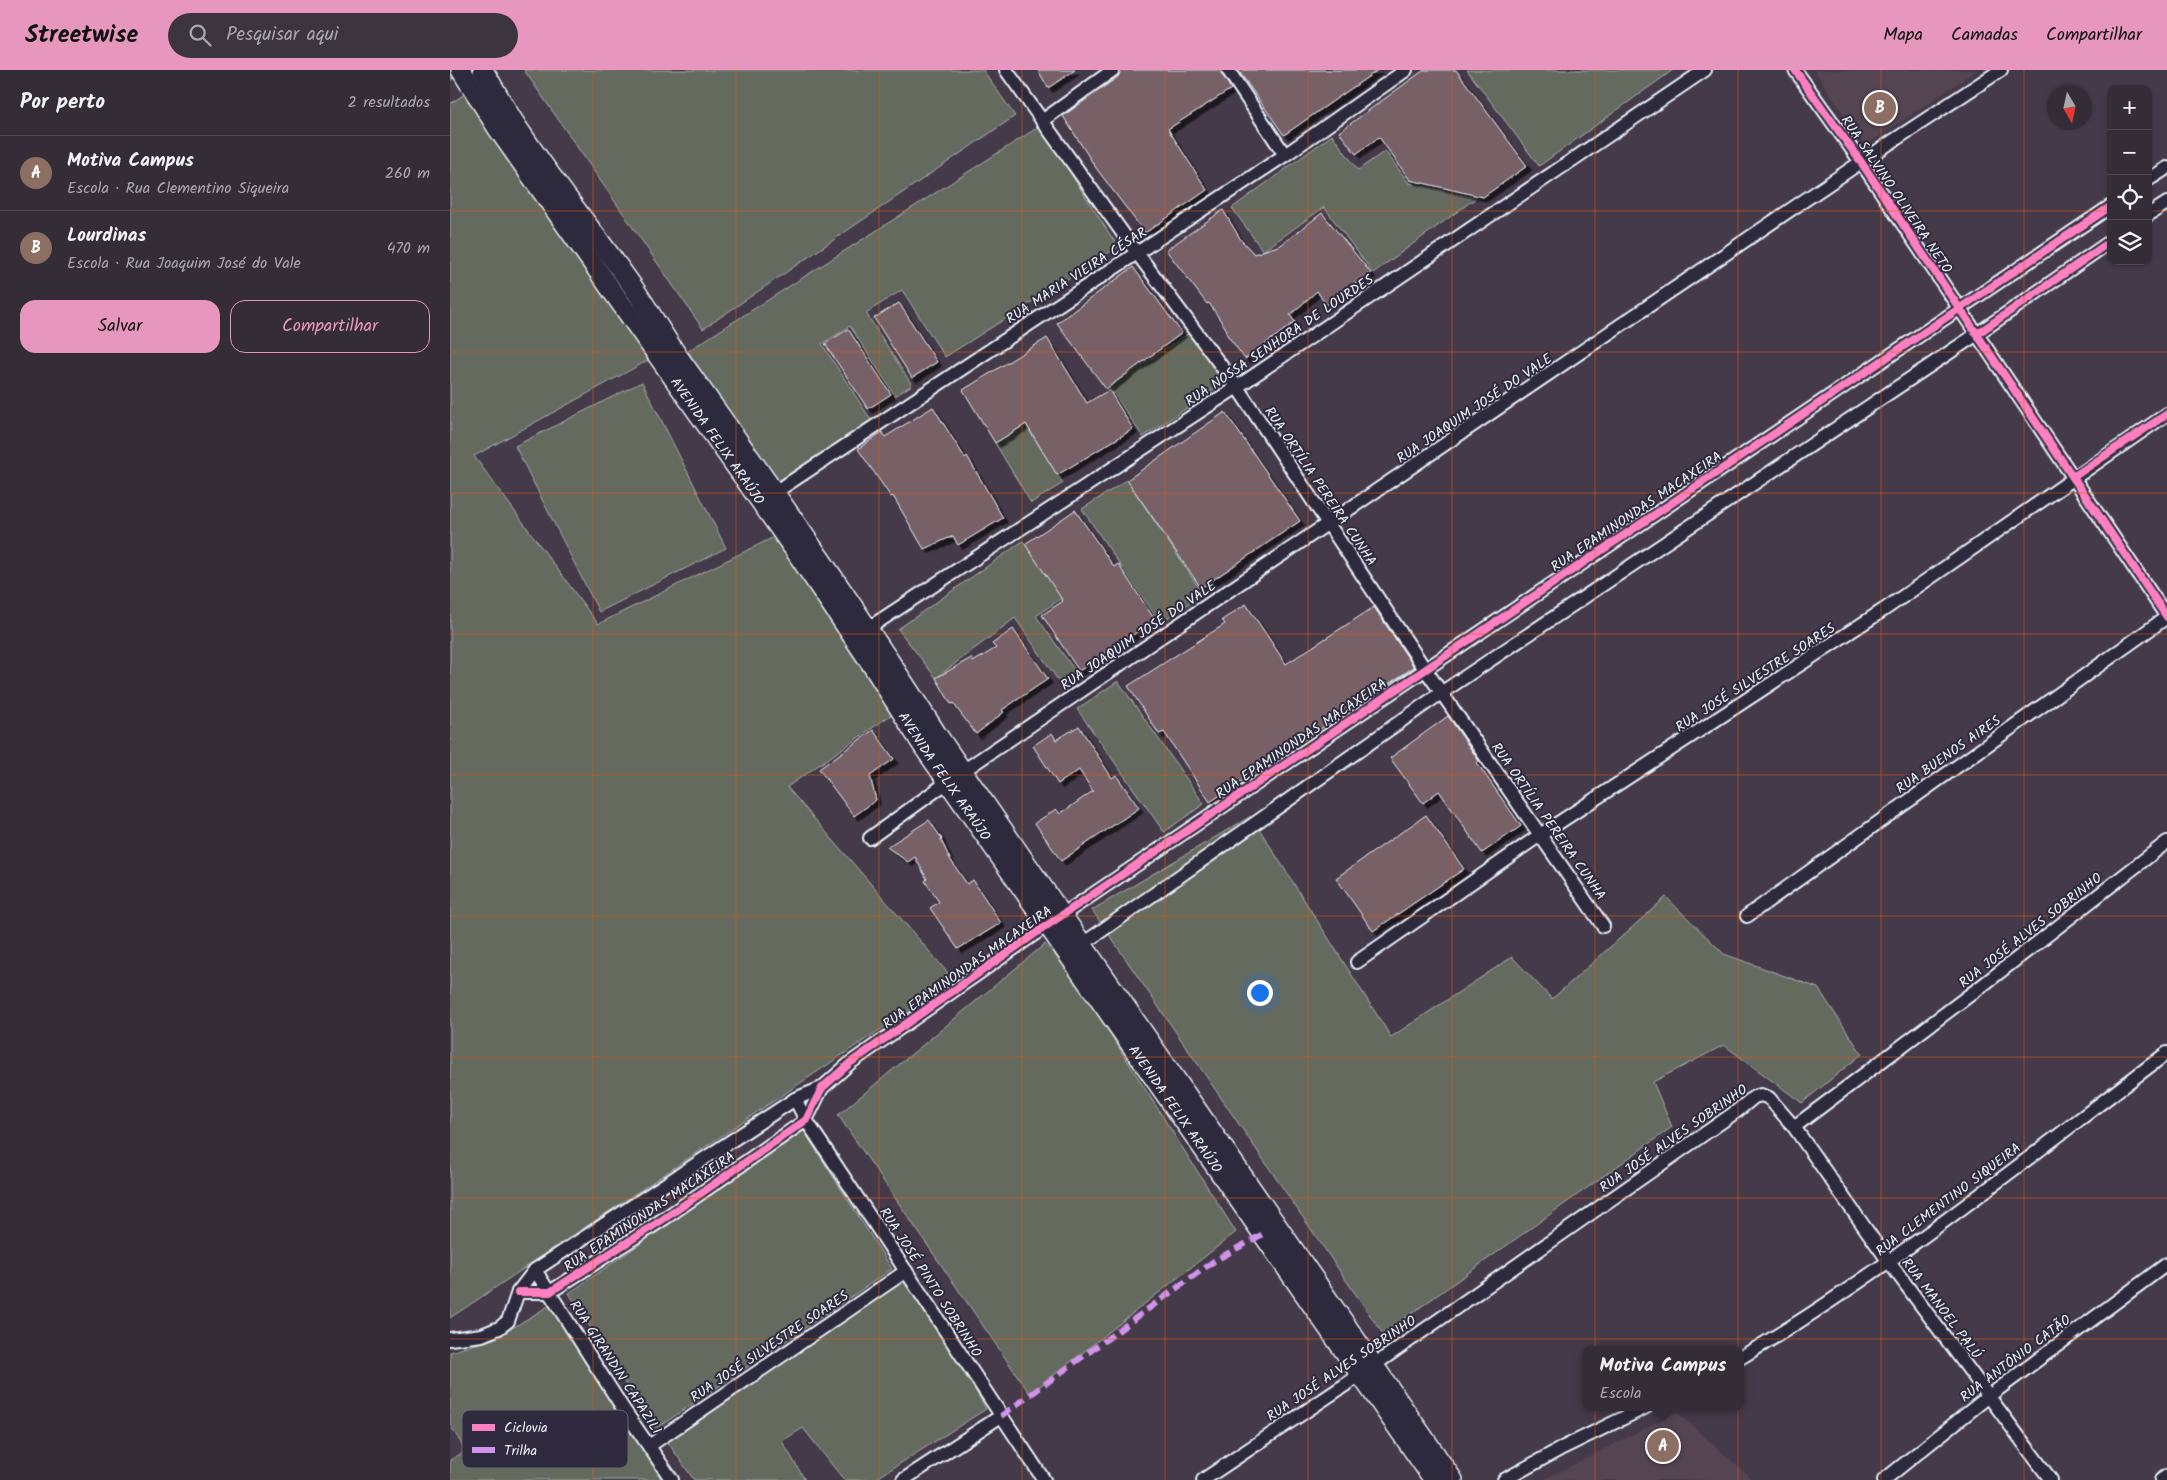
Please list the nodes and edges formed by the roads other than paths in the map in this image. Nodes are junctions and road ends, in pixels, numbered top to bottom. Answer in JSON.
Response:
{"nodes":[{"id":1,"x":483,"y":70,"type":"edge"},
{"id":2,"x":1006,"y":70,"type":"edge"},
{"id":3,"x":1113,"y":70,"type":"edge"},
{"id":4,"x":1228,"y":70,"type":"edge"},
{"id":5,"x":1406,"y":70,"type":"edge"},
{"id":6,"x":1705,"y":70,"type":"edge"},
{"id":7,"x":1795,"y":70,"type":"edge"},
{"id":8,"x":2001,"y":70,"type":"edge"},
{"id":9,"x":464,"y":76,"type":"edge"},
{"id":10,"x":1042,"y":121,"type":"junction"},
{"id":11,"x":1285,"y":155,"type":"junction"},
{"id":12,"x":1861,"y":162,"type":"junction"},
{"id":13,"x":2167,"y":168,"type":"edge"},
{"id":14,"x":2152,"y":177,"type":"edge"},
{"id":15,"x":2167,"y":203,"type":"edge"},
{"id":16,"x":2107,"y":209,"type":"edge"},
{"id":17,"x":2152,"y":212,"type":"edge"},
{"id":18,"x":2107,"y":243,"type":"edge"},
{"id":19,"x":1137,"y":253,"type":"junction"},
{"id":20,"x":1959,"y":307,"type":"junction"},
{"id":21,"x":1977,"y":334,"type":"junction"},
{"id":22,"x":1237,"y":387,"type":"junction"},
{"id":23,"x":2167,"y":414,"type":"edge"},
{"id":24,"x":2073,"y":477,"type":"junction"},
{"id":25,"x":768,"y":497,"type":"junction"},
{"id":26,"x":1328,"y":525,"type":"junction"},
{"id":27,"x":2167,"y":617,"type":"edge"},
{"id":28,"x":867,"y":630,"type":"junction"},
{"id":29,"x":1425,"y":669,"type":"junction"},
{"id":30,"x":1441,"y":692,"type":"junction"},
{"id":31,"x":956,"y":776,"type":"junction"},
{"id":32,"x":1540,"y":835,"type":"junction"},
{"id":33,"x":870,"y":838,"type":"dead end"},
{"id":34,"x":2167,"y":842,"type":"edge"},
{"id":35,"x":1747,"y":916,"type":"dead end"},
{"id":36,"x":1056,"y":919,"type":"junction"},
{"id":37,"x":1603,"y":926,"type":"dead end"},
{"id":38,"x":1076,"y":949,"type":"junction"},
{"id":39,"x":1357,"y":962,"type":"dead end"},
{"id":40,"x":2167,"y":1053,"type":"edge"},
{"id":41,"x":822,"y":1088,"type":"junction"},
{"id":42,"x":795,"y":1099,"type":"junction"},
{"id":43,"x":806,"y":1120,"type":"junction"},
{"id":44,"x":1794,"y":1127,"type":"junction"},
{"id":45,"x":1889,"y":1262,"type":"junction"},
{"id":46,"x":2167,"y":1264,"type":"edge"},
{"id":47,"x":535,"y":1270,"type":"junction"},
{"id":48,"x":906,"y":1271,"type":"junction"},
{"id":49,"x":518,"y":1292,"type":"junction"},
{"id":50,"x":550,"y":1292,"type":"junction"},
{"id":51,"x":450,"y":1340,"type":"edge"},
{"id":52,"x":1744,"y":1356,"type":"edge"},
{"id":53,"x":1367,"y":1370,"type":"junction"},
{"id":54,"x":1989,"y":1396,"type":"junction"},
{"id":55,"x":626,"y":1410,"type":"edge"},
{"id":56,"x":1638,"y":1411,"type":"edge"},
{"id":57,"x":628,"y":1413,"type":"edge"},
{"id":58,"x":1001,"y":1416,"type":"junction"},
{"id":59,"x":649,"y":1446,"type":"junction"},
{"id":60,"x":2167,"y":1476,"type":"edge"},
{"id":61,"x":672,"y":1480,"type":"edge"},
{"id":62,"x":903,"y":1480,"type":"edge"},
{"id":63,"x":1044,"y":1480,"type":"edge"},
{"id":64,"x":1203,"y":1480,"type":"edge"},
{"id":65,"x":1434,"y":1480,"type":"edge"},
{"id":66,"x":1454,"y":1480,"type":"edge"},
{"id":67,"x":1504,"y":1480,"type":"edge"},
{"id":68,"x":1884,"y":1480,"type":"edge"},
{"id":69,"x":2051,"y":1480,"type":"edge"},
{"id":70,"x":2161,"y":1480,"type":"edge"}],
"edges":[{"from":1,"to":9,"type":"main road"},
{"from":1,"to":25,"type":"main road","name":"AVENIDA FELIX ARAÚJO"},
{"from":2,"to":10,"type":"street","name":"RUA ORTÍLIA PEREIRA CUNHA"},
{"from":3,"to":10,"type":"street"},
{"from":4,"to":11,"type":"street"},
{"from":5,"to":11,"type":"street","name":"RUA MARIA VIEIRA CÉSAR"},
{"from":6,"to":22,"type":"street","name":"RUA NOSSA SENHORA DE LOURDES"},
{"from":7,"to":12,"type":"street","name":"RUA SALVINO OLIVEIRA NETO"},
{"from":8,"to":12,"type":"street","name":"RUA JOAQUIM JOSÉ DO VALE"},
{"from":9,"to":25,"type":"main road","name":"AVENIDA FELIX ARAÚJO"},
{"from":10,"to":19,"type":"street","name":"RUA ORTÍLIA PEREIRA CUNHA"},
{"from":11,"to":19,"type":"street","name":"RUA MARIA VIEIRA CÉSAR"},
{"from":12,"to":20,"type":"street","name":"RUA SALVINO OLIVEIRA NETO"},
{"from":12,"to":26,"type":"street","name":"RUA JOAQUIM JOSÉ DO VALE"},
{"from":13,"to":14,"type":"street"},
{"from":15,"to":17,"type":"street"},
{"from":16,"to":20,"type":"street","name":"RUA EPAMINONDAS MACAXEIRA"},
{"from":18,"to":21,"type":"street"},
{"from":19,"to":22,"type":"street","name":"RUA ORTÍLIA PEREIRA CUNHA"},
{"from":19,"to":25,"type":"street","name":"RUA MARIA VIEIRA CÉSAR"},
{"from":20,"to":21,"type":"street","name":"RUA SALVINO OLIVEIRA NETO"},
{"from":20,"to":29,"type":"street","name":"RUA EPAMINONDAS MACAXEIRA"},
{"from":21,"to":24,"type":"street","name":"RUA SALVINO OLIVEIRA NETO"},
{"from":21,"to":30,"type":"street"},
{"from":22,"to":26,"type":"street","name":"RUA ORTÍLIA PEREIRA CUNHA"},
{"from":22,"to":28,"type":"street","name":"RUA NOSSA SENHORA DE LOURDES"},
{"from":23,"to":24,"type":"street","name":"RUA JOSÉ SILVESTRE SOARES"},
{"from":24,"to":27,"type":"street","name":"RUA SALVINO OLIVEIRA NETO"},
{"from":24,"to":32,"type":"street","name":"RUA JOSÉ SILVESTRE SOARES"},
{"from":25,"to":28,"type":"main road","name":"AVENIDA FELIX ARAÚJO"},
{"from":25,"to":31,"type":"main road","name":"AVENIDA FELIX ARAÚJO"},
{"from":26,"to":29,"type":"street","name":"RUA ORTÍLIA PEREIRA CUNHA"},
{"from":26,"to":31,"type":"street","name":"RUA JOAQUIM JOSÉ DO VALE"},
{"from":27,"to":35,"type":"street","name":"RUA BUENOS AIRES"},
{"from":28,"to":31,"type":"main road","name":"AVENIDA FELIX ARAÚJO"},
{"from":29,"to":30,"type":"street","name":"RUA ORTÍLIA PEREIRA CUNHA"},
{"from":29,"to":36,"type":"street","name":"RUA EPAMINONDAS MACAXEIRA"},
{"from":30,"to":32,"type":"street","name":"RUA ORTÍLIA PEREIRA CUNHA"},
{"from":30,"to":38,"type":"street"},
{"from":31,"to":33,"type":"street","name":"RUA JOAQUIM JOSÉ DO VALE"},
{"from":31,"to":36,"type":"main road","name":"AVENIDA FELIX ARAÚJO"},
{"from":32,"to":37,"type":"street","name":"RUA ORTÍLIA PEREIRA CUNHA"},
{"from":32,"to":39,"type":"street","name":"RUA JOSÉ SILVESTRE SOARES"},
{"from":34,"to":44,"type":"street","name":"RUA JOSÉ ALVES SOBRINHO"},
{"from":36,"to":38,"type":"main road","name":"AVENIDA FELIX ARAÚJO"},
{"from":36,"to":41,"type":"street","name":"RUA EPAMINONDAS MACAXEIRA"},
{"from":38,"to":53,"type":"main road","name":"AVENIDA FELIX ARAÚJO"},
{"from":40,"to":45,"type":"street","name":"RUA CLEMENTINO SIQUEIRA"},
{"from":41,"to":42,"type":"street","name":"RUA EPAMINONDAS MACAXEIRA"},
{"from":41,"to":43,"type":"street","name":"RUA EPAMINONDAS MACAXEIRA"},
{"from":42,"to":43,"type":"street","name":"RUA JOSÉ PINTO SOBRINHO"},
{"from":42,"to":47,"type":"street","name":"RUA EPAMINONDAS MACAXEIRA"},
{"from":43,"to":48,"type":"street","name":"RUA JOSÉ PINTO SOBRINHO"},
{"from":43,"to":50,"type":"street","name":"RUA EPAMINONDAS MACAXEIRA"},
{"from":44,"to":45,"type":"street","name":"RUA MANOEL PALÚ"},
{"from":44,"to":53,"type":"street","name":"RUA JOSÉ ALVES SOBRINHO"},
{"from":45,"to":52,"type":"street","name":"RUA CLEMENTINO SIQUEIRA"},
{"from":45,"to":54,"type":"street","name":"RUA MANOEL PALÚ"},
{"from":46,"to":54,"type":"street","name":"RUA ANTÔNIO CATÃO"},
{"from":47,"to":49,"type":"street","name":"RUA EPAMINONDAS MACAXEIRA"},
{"from":47,"to":50,"type":"street","name":"RUA GIRANDIN CAPAZILI"},
{"from":48,"to":58,"type":"street","name":"RUA JOSÉ PINTO SOBRINHO"},
{"from":48,"to":59,"type":"street","name":"RUA JOSÉ SILVESTRE SOARES"},
{"from":49,"to":50,"type":"street"},
{"from":49,"to":51,"type":"street","name":"RUA EPAMINONDAS MACAXEIRA"},
{"from":50,"to":55,"type":"street","name":"RUA GIRANDIN CAPAZILI"},
{"from":53,"to":64,"type":"street","name":"RUA JOSÉ ALVES SOBRINHO"},
{"from":53,"to":65,"type":"main road","name":"AVENIDA FELIX ARAÚJO"},
{"from":53,"to":66,"type":"main road","name":"AVENIDA FELIX ARAÚJO"},
{"from":54,"to":68,"type":"street","name":"RUA ANTÔNIO CATÃO"},
{"from":54,"to":69,"type":"street","name":"RUA MANOEL PALÚ"},
{"from":56,"to":67,"type":"street"},
{"from":57,"to":59,"type":"street","name":"RUA GIRANDIN CAPAZILI"},
{"from":58,"to":62,"type":"street"},
{"from":58,"to":63,"type":"street","name":"RUA JOSÉ PINTO SOBRINHO"},
{"from":59,"to":61,"type":"street","name":"RUA GIRANDIN CAPAZILI"},
{"from":60,"to":70,"type":"street"}]}
